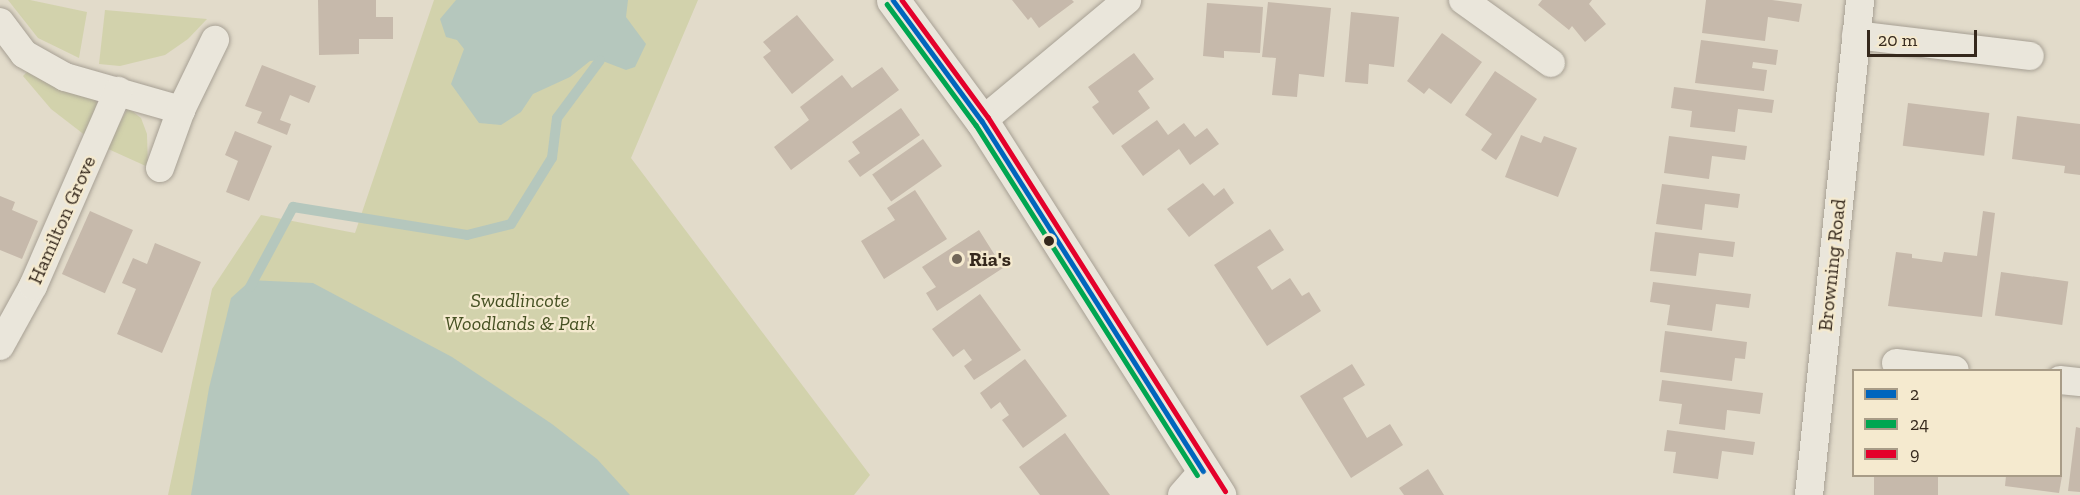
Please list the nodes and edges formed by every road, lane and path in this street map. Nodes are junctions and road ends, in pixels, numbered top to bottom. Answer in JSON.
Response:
{"nodes":[{"id":1,"x":893,"y":0,"type":"edge"},
{"id":2,"x":1127,"y":0,"type":"edge"},
{"id":3,"x":1463,"y":0,"type":"edge"},
{"id":4,"x":1860,"y":0,"type":"edge"},
{"id":5,"x":0,"y":22,"type":"edge"},
{"id":6,"x":1856,"y":35,"type":"junction"},
{"id":7,"x":215,"y":40,"type":"dead end"},
{"id":8,"x":2030,"y":56,"type":"dead end"},
{"id":9,"x":1551,"y":63,"type":"dead end"},
{"id":10,"x":118,"y":91,"type":"junction"},
{"id":11,"x":182,"y":110,"type":"junction"},
{"id":12,"x":982,"y":121,"type":"junction"},
{"id":13,"x":160,"y":168,"type":"dead end"},
{"id":14,"x":0,"y":346,"type":"edge"},
{"id":15,"x":1896,"y":363,"type":"dead end"},
{"id":16,"x":1945,"y":369,"type":"edge"},
{"id":17,"x":2062,"y":380,"type":"edge"},
{"id":18,"x":2080,"y":382,"type":"edge"},
{"id":19,"x":1202,"y":487,"type":"edge"},
{"id":20,"x":1809,"y":495,"type":"edge"}],
"edges":[{"from":1,"to":12,"type":"main road"},
{"from":2,"to":12,"type":"street"},
{"from":3,"to":9,"type":"street"},
{"from":4,"to":6,"type":"street","name":"Browning Road"},
{"from":5,"to":10,"type":"street"},
{"from":6,"to":8,"type":"street"},
{"from":6,"to":20,"type":"street","name":"Browning Road"},
{"from":7,"to":11,"type":"street"},
{"from":10,"to":11,"type":"street"},
{"from":10,"to":14,"type":"street","name":"Hamilton Grove"},
{"from":11,"to":13,"type":"street"},
{"from":12,"to":19,"type":"main road"},
{"from":15,"to":16,"type":"street"},
{"from":17,"to":18,"type":"street"}]}
